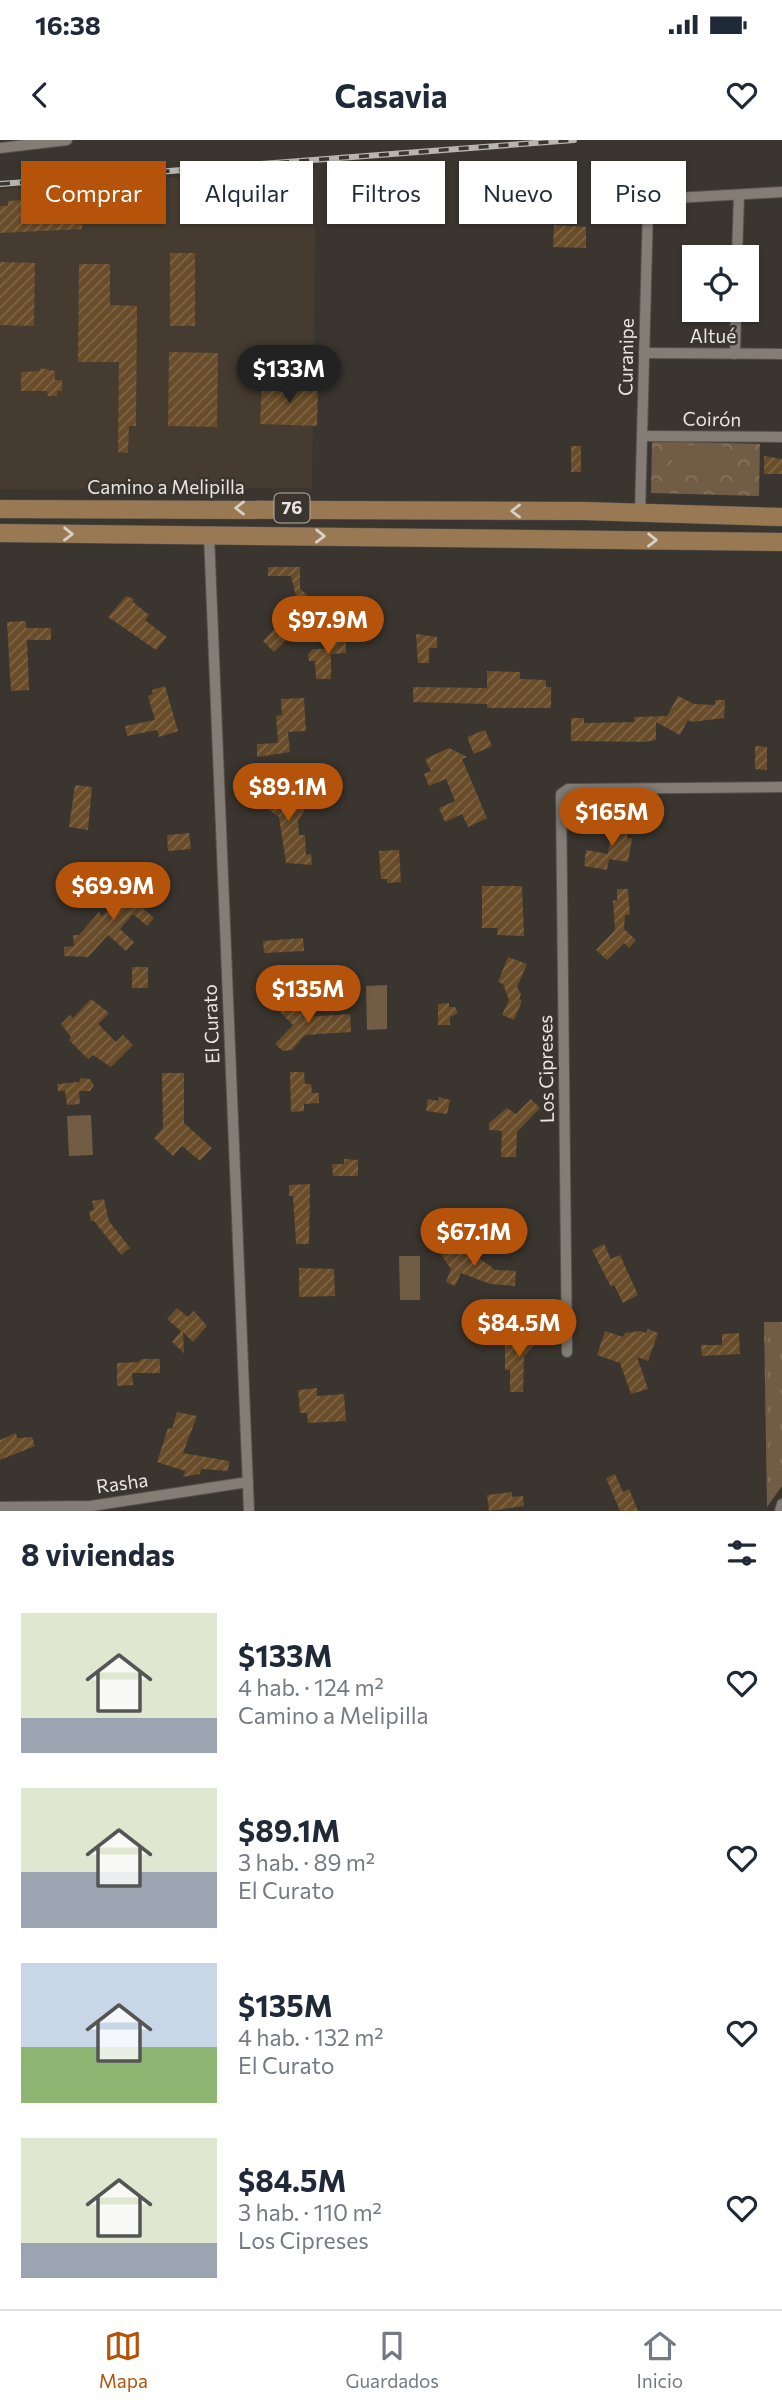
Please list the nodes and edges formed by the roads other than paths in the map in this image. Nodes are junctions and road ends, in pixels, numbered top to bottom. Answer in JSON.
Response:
{"nodes":[{"id":1,"x":66,"y":140,"type":"edge"},
{"id":2,"x":0,"y":148,"type":"edge"},
{"id":3,"x":782,"y":192,"type":"edge"},
{"id":4,"x":739,"y":195,"type":"junction"},
{"id":5,"x":737,"y":245,"type":"edge"},
{"id":6,"x":736,"y":322,"type":"edge"},
{"id":7,"x":644,"y":353,"type":"junction"},
{"id":8,"x":735,"y":354,"type":"junction"},
{"id":9,"x":782,"y":355,"type":"edge"},
{"id":10,"x":642,"y":436,"type":"junction"},
{"id":11,"x":782,"y":437,"type":"edge"},
{"id":12,"x":0,"y":509,"type":"edge"},
{"id":13,"x":640,"y":513,"type":"junction"},
{"id":14,"x":782,"y":517,"type":"edge"},
{"id":15,"x":0,"y":533,"type":"edge"},
{"id":16,"x":209,"y":535,"type":"junction"},
{"id":17,"x":782,"y":542,"type":"edge"},
{"id":18,"x":782,"y":787,"type":"edge"},
{"id":19,"x":567,"y":1352,"type":"dead end"},
{"id":20,"x":248,"y":1482,"type":"junction"},
{"id":21,"x":782,"y":1504,"type":"edge"},
{"id":22,"x":0,"y":1507,"type":"edge"},
{"id":23,"x":248,"y":1511,"type":"edge"},
{"id":24,"x":780,"y":1511,"type":"edge"}],
"edges":[{"from":1,"to":2,"type":"street"},
{"from":3,"to":4,"type":"street"},
{"from":4,"to":5,"type":"street"},
{"from":4,"to":7,"type":"street","name":"Curanipe"},
{"from":6,"to":8,"type":"street"},
{"from":7,"to":8,"type":"street","name":"Altué"},
{"from":7,"to":10,"type":"street","name":"Curanipe"},
{"from":8,"to":9,"type":"street","name":"Altué"},
{"from":10,"to":11,"type":"street","name":"Coirón"},
{"from":10,"to":13,"type":"street","name":"Curanipe"},
{"from":13,"to":12,"type":"main road","name":"Camino a Melipilla","number":"76","one_way":true},
{"from":13,"to":14,"type":"main road","number":"76"},
{"from":15,"to":16,"type":"main road","number":"76","one_way":true},
{"from":16,"to":17,"type":"main road","number":"76","one_way":true},
{"from":16,"to":20,"type":"street","name":"El Curato"},
{"from":18,"to":19,"type":"street","name":"Los Cipreses"},
{"from":20,"to":22,"type":"street","name":"Rasha"},
{"from":20,"to":23,"type":"street","name":"El Curato"},
{"from":21,"to":24,"type":"street"}]}
